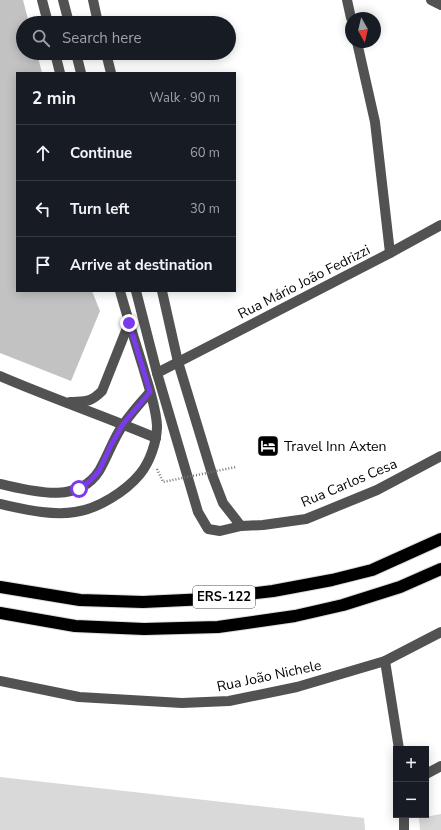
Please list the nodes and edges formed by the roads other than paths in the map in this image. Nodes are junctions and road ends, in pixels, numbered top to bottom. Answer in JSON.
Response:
{"nodes":[{"id":1,"x":42,"y":0,"type":"edge"},
{"id":2,"x":63,"y":0,"type":"edge"},
{"id":3,"x":92,"y":0,"type":"edge"},
{"id":4,"x":347,"y":0,"type":"edge"},
{"id":5,"x":431,"y":0,"type":"edge"},
{"id":6,"x":441,"y":5,"type":"edge"},
{"id":7,"x":350,"y":12,"type":"edge"},
{"id":8,"x":46,"y":16,"type":"edge"},
{"id":9,"x":67,"y":16,"type":"edge"},
{"id":10,"x":96,"y":16,"type":"edge"},
{"id":11,"x":358,"y":48,"type":"edge"},
{"id":12,"x":57,"y":60,"type":"edge"},
{"id":13,"x":78,"y":60,"type":"edge"},
{"id":14,"x":108,"y":60,"type":"edge"},
{"id":15,"x":60,"y":72,"type":"edge"},
{"id":16,"x":81,"y":72,"type":"edge"},
{"id":17,"x":111,"y":72,"type":"edge"},
{"id":18,"x":441,"y":225,"type":"edge"},
{"id":19,"x":390,"y":253,"type":"junction"},
{"id":20,"x":120,"y":292,"type":"edge"},
{"id":21,"x":136,"y":292,"type":"edge"},
{"id":22,"x":162,"y":292,"type":"edge"},
{"id":23,"x":129,"y":323,"type":"junction"},
{"id":24,"x":178,"y":362,"type":"junction"},
{"id":25,"x":156,"y":373,"type":"junction"},
{"id":26,"x":0,"y":376,"type":"edge"},
{"id":27,"x":150,"y":392,"type":"junction"},
{"id":28,"x":67,"y":402,"type":"junction"},
{"id":29,"x":123,"y":424,"type":"junction"},
{"id":30,"x":156,"y":438,"type":"junction"},
{"id":31,"x":441,"y":456,"type":"edge"},
{"id":32,"x":0,"y":484,"type":"edge"},
{"id":33,"x":0,"y":504,"type":"edge"},
{"id":34,"x":241,"y":526,"type":"junction"},
{"id":35,"x":441,"y":539,"type":"edge"},
{"id":36,"x":441,"y":569,"type":"edge"},
{"id":37,"x":0,"y":587,"type":"edge"},
{"id":38,"x":0,"y":613,"type":"edge"},
{"id":39,"x":441,"y":632,"type":"edge"},
{"id":40,"x":385,"y":661,"type":"junction"},
{"id":41,"x":0,"y":681,"type":"edge"},
{"id":42,"x":399,"y":746,"type":"edge"},
{"id":43,"x":441,"y":766,"type":"edge"},
{"id":44,"x":429,"y":772,"type":"edge"},
{"id":45,"x":404,"y":818,"type":"edge"},
{"id":46,"x":404,"y":830,"type":"edge"}],
"edges":[{"from":1,"to":8,"type":"street"},
{"from":2,"to":9,"type":"street"},
{"from":3,"to":10,"type":"street"},
{"from":4,"to":7,"type":"street"},
{"from":5,"to":6,"type":"street"},
{"from":11,"to":19,"type":"street"},
{"from":12,"to":15,"type":"street"},
{"from":13,"to":16,"type":"street"},
{"from":14,"to":17,"type":"street"},
{"from":18,"to":19,"type":"street","name":"Rua Mário João Fedrizzi"},
{"from":19,"to":24,"type":"street","name":"Rua Mário João Fedrizzi"},
{"from":20,"to":23,"type":"street"},
{"from":21,"to":25,"type":"street"},
{"from":22,"to":24,"type":"street"},
{"from":23,"to":27,"type":"street"},
{"from":23,"to":28,"type":"street"},
{"from":24,"to":25,"type":"street","name":"Rua Mário João Fedrizzi"},
{"from":24,"to":34,"type":"street"},
{"from":25,"to":34,"type":"street","name":"Rua Carlos Cesa"},
{"from":26,"to":28,"type":"street"},
{"from":27,"to":29,"type":"street"},
{"from":27,"to":30,"type":"street"},
{"from":28,"to":29,"type":"street"},
{"from":29,"to":30,"type":"street"},
{"from":29,"to":32,"type":"street"},
{"from":30,"to":33,"type":"street"},
{"from":31,"to":34,"type":"street","name":"Rua Carlos Cesa"},
{"from":35,"to":37,"type":"highway","number":"ERS-122"},
{"from":36,"to":38,"type":"highway","number":"ERS-122"},
{"from":39,"to":40,"type":"street","name":"Rua João Nichele"},
{"from":40,"to":41,"type":"street","name":"Rua João Nichele"},
{"from":40,"to":42,"type":"street"},
{"from":43,"to":44,"type":"street"},
{"from":45,"to":46,"type":"street"}]}
